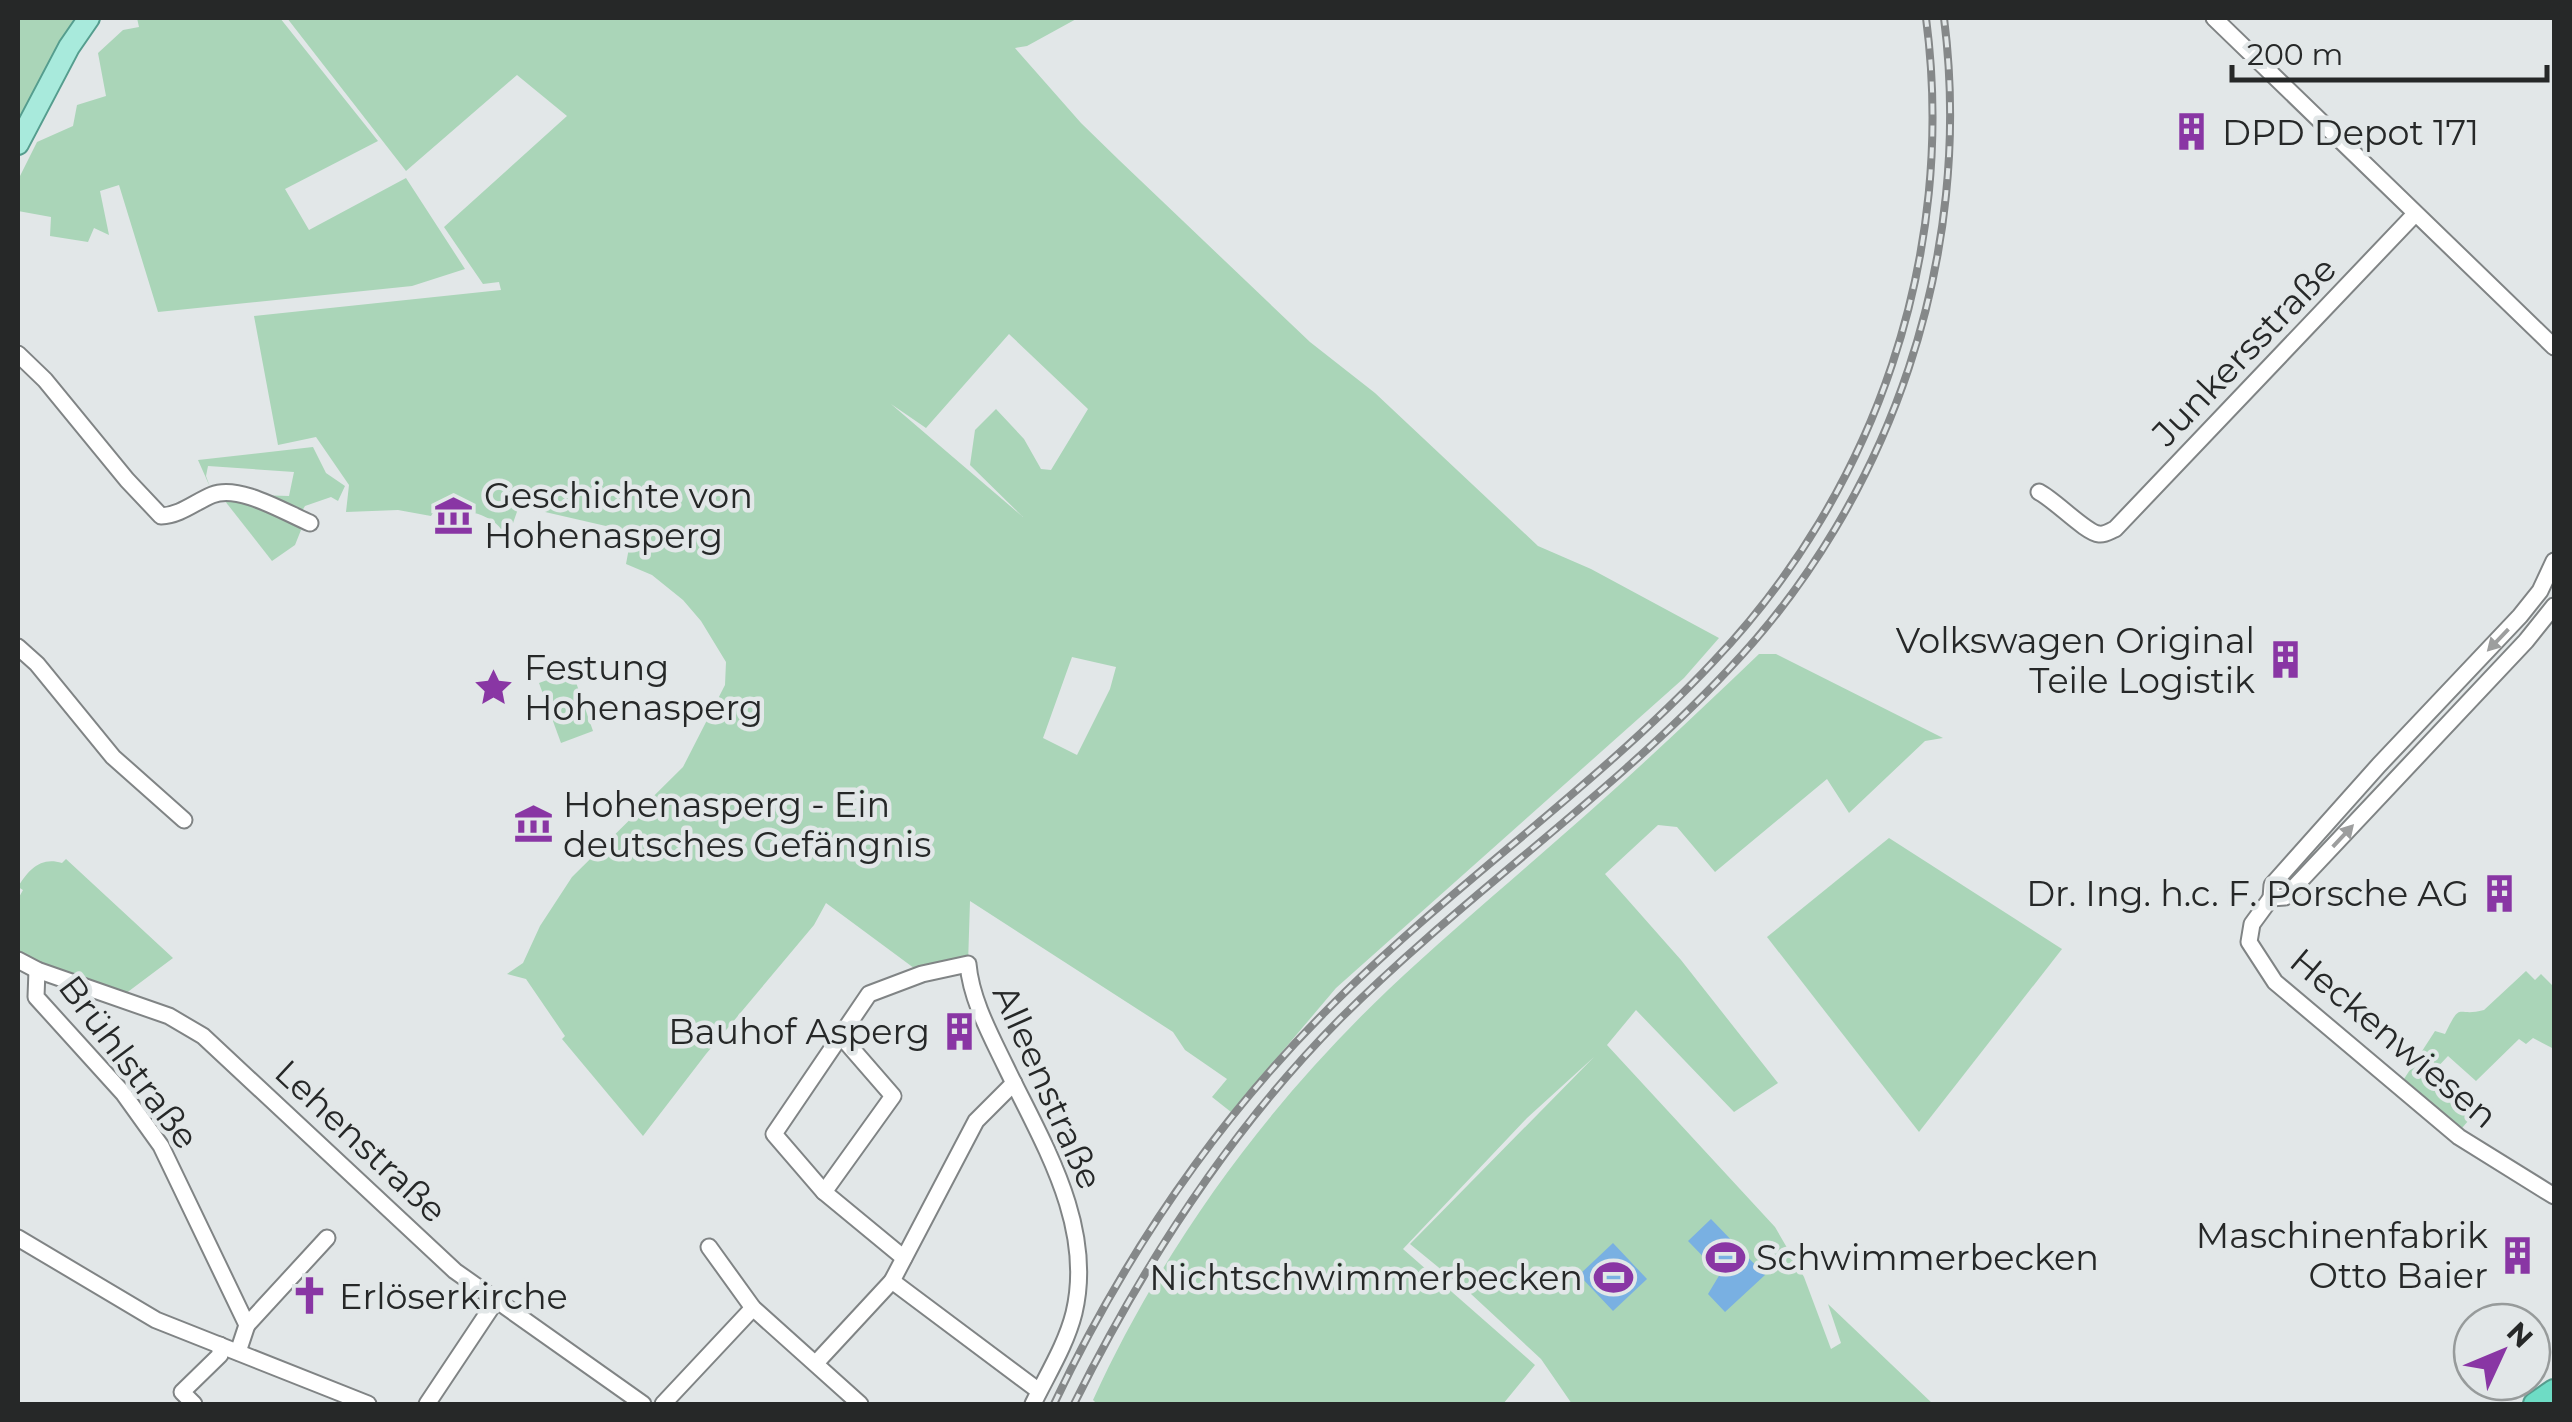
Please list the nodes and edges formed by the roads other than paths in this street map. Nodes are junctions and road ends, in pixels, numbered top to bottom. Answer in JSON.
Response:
{"nodes":[{"id":1,"x":89,"y":18,"type":"edge"},
{"id":2,"x":2214,"y":18,"type":"edge"},
{"id":3,"x":18,"y":144,"type":"edge"},
{"id":4,"x":2415,"y":214,"type":"junction"},
{"id":5,"x":2554,"y":347,"type":"edge"},
{"id":6,"x":18,"y":354,"type":"edge"},
{"id":7,"x":2038,"y":492,"type":"dead end"},
{"id":8,"x":310,"y":523,"type":"dead end"},
{"id":9,"x":2554,"y":561,"type":"edge"},
{"id":10,"x":2554,"y":606,"type":"edge"},
{"id":11,"x":18,"y":647,"type":"edge"},
{"id":12,"x":2401,"y":742,"type":"junction"},
{"id":13,"x":2417,"y":758,"type":"junction"},
{"id":14,"x":184,"y":820,"type":"dead end"},
{"id":15,"x":2271,"y":898,"type":"junction"},
{"id":16,"x":25,"y":969,"type":"edge"},
{"id":17,"x":840,"y":1035,"type":"junction"},
{"id":18,"x":1014,"y":1083,"type":"junction"},
{"id":19,"x":824,"y":1192,"type":"junction"},
{"id":20,"x":2554,"y":1196,"type":"edge"},
{"id":21,"x":18,"y":1238,"type":"edge"},
{"id":22,"x":327,"y":1238,"type":"dead end"},
{"id":23,"x":709,"y":1247,"type":"dead end"},
{"id":24,"x":904,"y":1258,"type":"junction"},
{"id":25,"x":892,"y":1280,"type":"junction"},
{"id":26,"x":496,"y":1302,"type":"junction"},
{"id":27,"x":754,"y":1308,"type":"junction"},
{"id":28,"x":247,"y":1325,"type":"junction"},
{"id":29,"x":220,"y":1345,"type":"junction"},
{"id":30,"x":238,"y":1352,"type":"junction"},
{"id":31,"x":816,"y":1363,"type":"junction"},
{"id":32,"x":2554,"y":1391,"type":"edge"},
{"id":33,"x":1036,"y":1398,"type":"edge"},
{"id":34,"x":194,"y":1404,"type":"edge"},
{"id":35,"x":368,"y":1404,"type":"edge"},
{"id":36,"x":428,"y":1404,"type":"edge"},
{"id":37,"x":643,"y":1404,"type":"edge"},
{"id":38,"x":663,"y":1404,"type":"edge"},
{"id":39,"x":860,"y":1404,"type":"edge"},
{"id":40,"x":2534,"y":1404,"type":"edge"}],
"edges":[{"from":1,"to":3,"type":"main road"},
{"from":2,"to":4,"type":"street"},
{"from":4,"to":5,"type":"street"},
{"from":4,"to":7,"type":"street","name":"Junkersstraße"},
{"from":6,"to":8,"type":"street"},
{"from":9,"to":12,"type":"street","one_way":true},
{"from":10,"to":13,"type":"street"},
{"from":11,"to":14,"type":"street"},
{"from":12,"to":13,"type":"street"},
{"from":12,"to":15,"type":"street"},
{"from":15,"to":13,"type":"street","one_way":true},
{"from":15,"to":20,"type":"street","name":"Heckenwiesen"},
{"from":16,"to":26,"type":"street","name":"Lehenstraße"},
{"from":16,"to":28,"type":"street","name":"Brühlstraße"},
{"from":17,"to":18,"type":"street","name":"Alleenstraße"},
{"from":17,"to":19,"type":"street"},
{"from":17,"to":19,"type":"street"},
{"from":18,"to":24,"type":"street"},
{"from":18,"to":33,"type":"street","name":"Alleenstraße"},
{"from":19,"to":24,"type":"street"},
{"from":21,"to":29,"type":"street"},
{"from":22,"to":28,"type":"street"},
{"from":23,"to":27,"type":"street"},
{"from":24,"to":25,"type":"street"},
{"from":25,"to":31,"type":"street"},
{"from":25,"to":33,"type":"street"},
{"from":26,"to":36,"type":"street"},
{"from":26,"to":37,"type":"street","name":"Lehenstraße"},
{"from":27,"to":31,"type":"street"},
{"from":27,"to":38,"type":"street"},
{"from":28,"to":30,"type":"street"},
{"from":29,"to":30,"type":"street"},
{"from":29,"to":34,"type":"street"},
{"from":30,"to":35,"type":"street"},
{"from":31,"to":39,"type":"street"},
{"from":32,"to":40,"type":"highway"}]}
